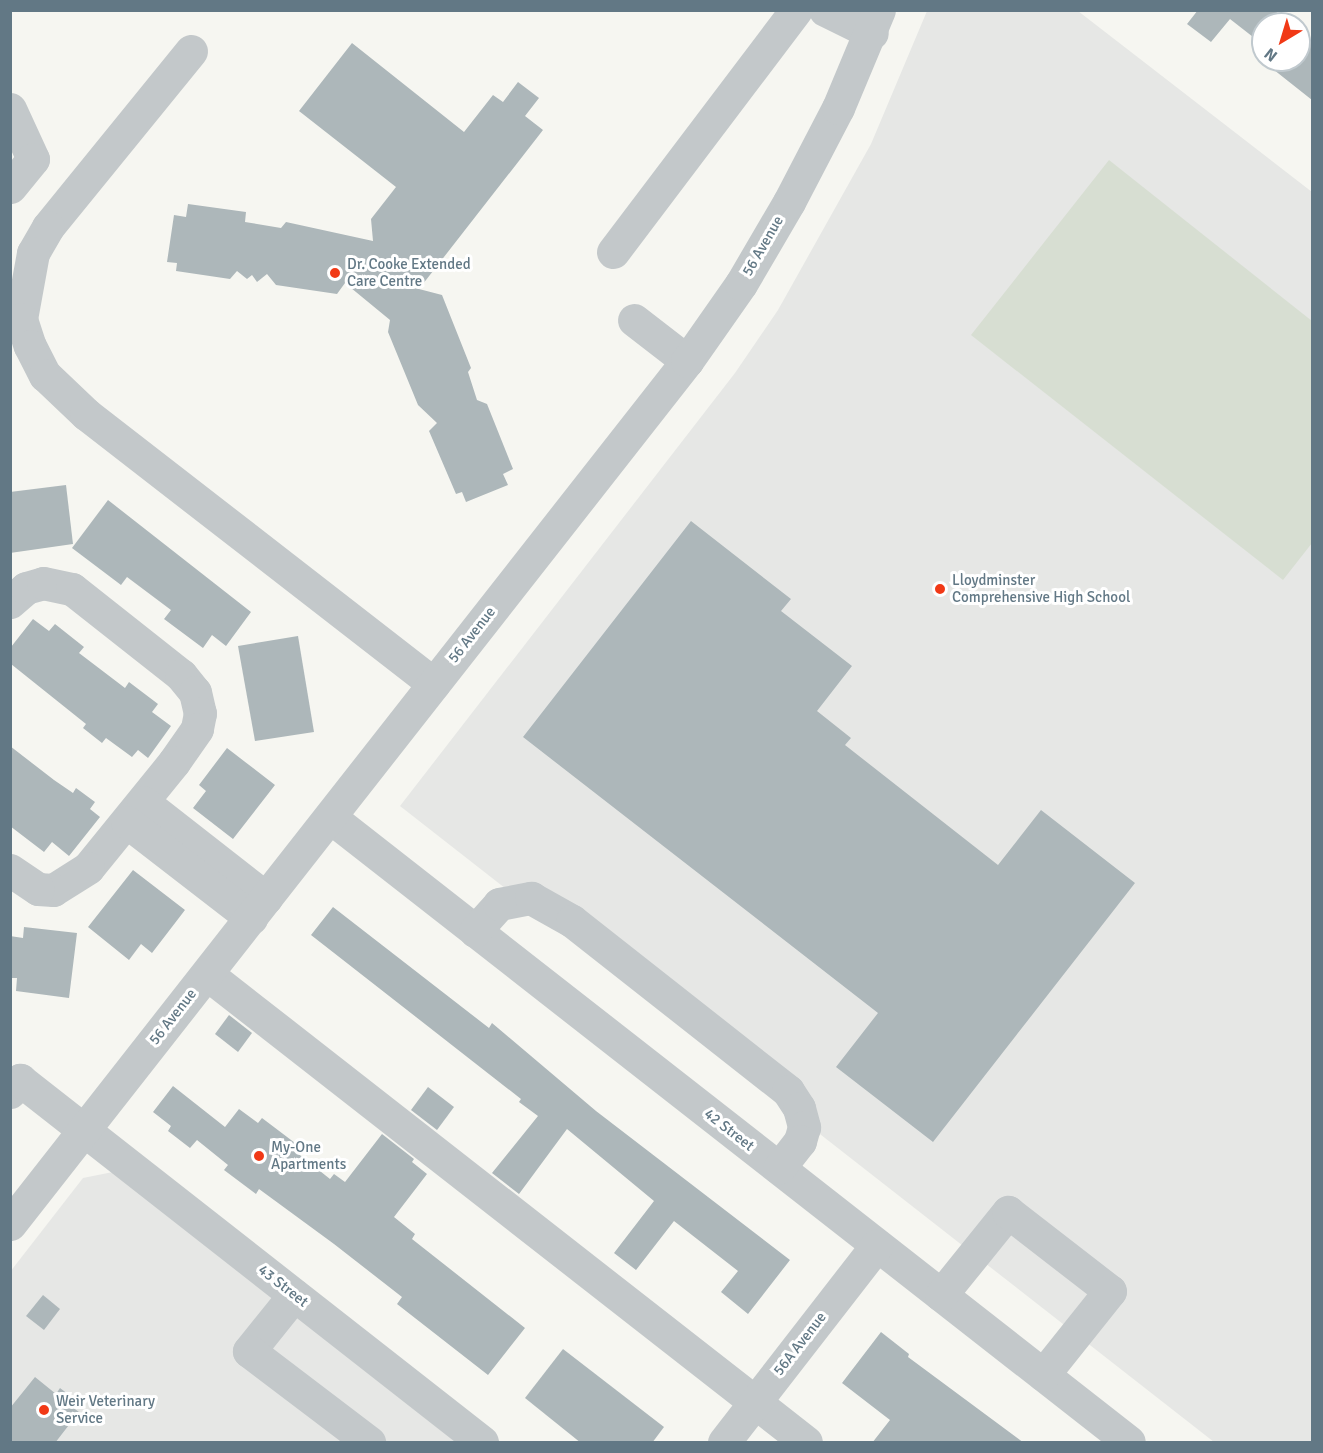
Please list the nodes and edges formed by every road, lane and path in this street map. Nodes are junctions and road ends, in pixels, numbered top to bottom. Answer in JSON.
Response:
{"nodes":[{"id":1,"x":796,"y":10,"type":"edge"},
{"id":2,"x":825,"y":10,"type":"edge"},
{"id":3,"x":875,"y":22,"type":"edge"},
{"id":4,"x":191,"y":51,"type":"dead end"},
{"id":5,"x":10,"y":109,"type":"edge"},
{"id":6,"x":10,"y":187,"type":"edge"},
{"id":7,"x":613,"y":252,"type":"dead end"},
{"id":8,"x":634,"y":320,"type":"dead end"},
{"id":9,"x":687,"y":362,"type":"junction"},
{"id":10,"x":10,"y":602,"type":"edge"},
{"id":11,"x":434,"y":684,"type":"junction"},
{"id":12,"x":135,"y":812,"type":"junction"},
{"id":13,"x":330,"y":817,"type":"junction"},
{"id":14,"x":10,"y":870,"type":"edge"},
{"id":15,"x":258,"y":908,"type":"junction"},
{"id":16,"x":475,"y":931,"type":"junction"},
{"id":17,"x":207,"y":974,"type":"junction"},
{"id":18,"x":10,"y":1092,"type":"edge"},
{"id":19,"x":84,"y":1130,"type":"junction"},
{"id":20,"x":779,"y":1168,"type":"junction"},
{"id":21,"x":10,"y":1224,"type":"edge"},
{"id":22,"x":877,"y":1245,"type":"junction"},
{"id":23,"x":294,"y":1295,"type":"junction"},
{"id":24,"x":941,"y":1295,"type":"junction"},
{"id":25,"x":1042,"y":1375,"type":"junction"},
{"id":26,"x":754,"y":1403,"type":"junction"},
{"id":27,"x":369,"y":1443,"type":"edge"},
{"id":28,"x":482,"y":1443,"type":"edge"},
{"id":29,"x":724,"y":1443,"type":"edge"},
{"id":30,"x":806,"y":1443,"type":"edge"},
{"id":31,"x":1129,"y":1443,"type":"edge"}],
"edges":[{"from":1,"to":7,"type":"street"},
{"from":2,"to":3,"type":"street"},
{"from":3,"to":9,"type":"street","name":"56 Avenue"},
{"from":4,"to":11,"type":"street"},
{"from":5,"to":6,"type":"street"},
{"from":8,"to":9,"type":"street"},
{"from":9,"to":11,"type":"street","name":"56 Avenue"},
{"from":10,"to":12,"type":"street"},
{"from":11,"to":13,"type":"street","name":"56 Avenue"},
{"from":12,"to":14,"type":"street"},
{"from":12,"to":15,"type":"street"},
{"from":13,"to":15,"type":"street","name":"56 Avenue"},
{"from":13,"to":16,"type":"street","name":"42 Street"},
{"from":15,"to":17,"type":"street","name":"56 Avenue"},
{"from":16,"to":20,"type":"street","name":"42 Street"},
{"from":16,"to":20,"type":"street"},
{"from":17,"to":19,"type":"street","name":"56 Avenue"},
{"from":17,"to":26,"type":"street"},
{"from":18,"to":19,"type":"street","name":"43 Street"},
{"from":19,"to":21,"type":"street","name":"56 Avenue"},
{"from":19,"to":23,"type":"street","name":"43 Street"},
{"from":20,"to":22,"type":"street","name":"42 Street"},
{"from":22,"to":24,"type":"street","name":"42 Street"},
{"from":22,"to":26,"type":"street","name":"56A Avenue"},
{"from":23,"to":27,"type":"street"},
{"from":23,"to":28,"type":"street","name":"43 Street"},
{"from":24,"to":25,"type":"street","name":"42 Street"},
{"from":24,"to":25,"type":"street"},
{"from":25,"to":31,"type":"street","name":"42 Street"},
{"from":26,"to":29,"type":"street","name":"56A Avenue"},
{"from":26,"to":30,"type":"street"}]}
